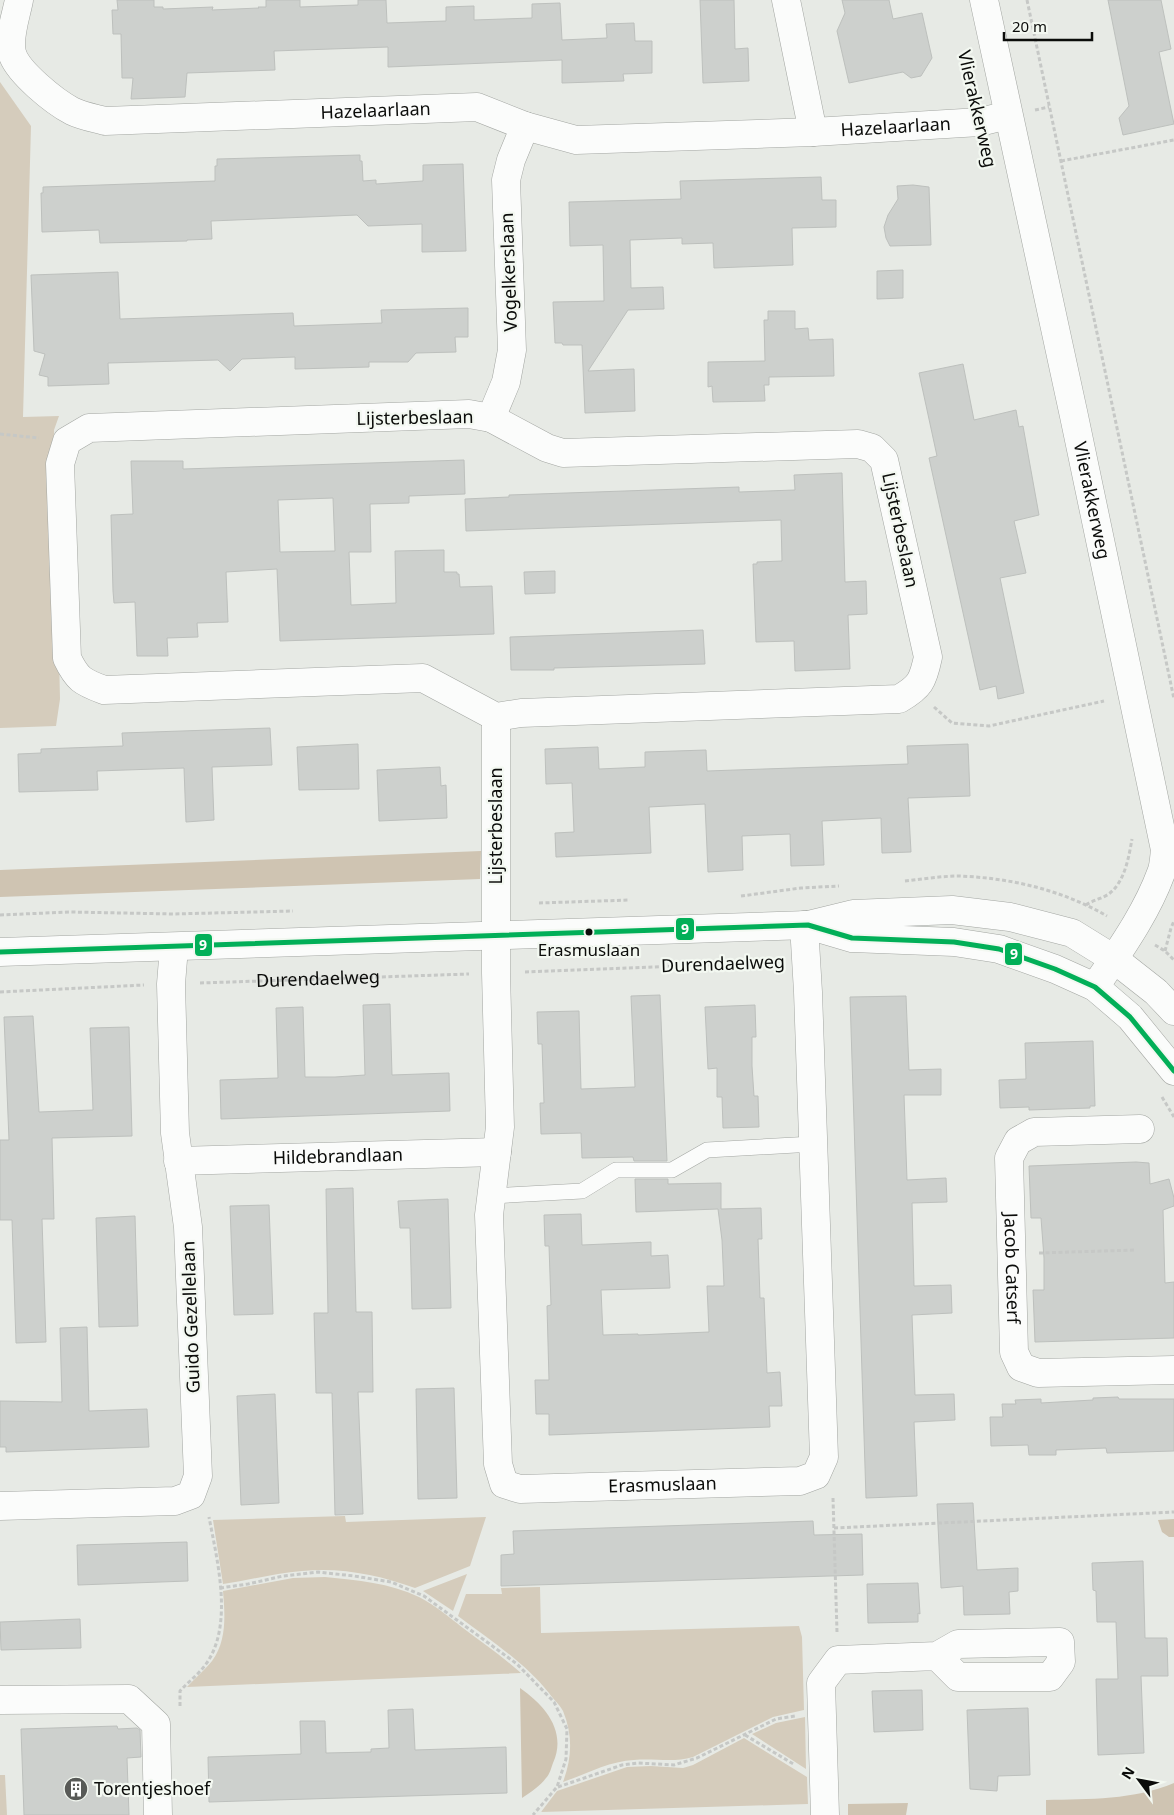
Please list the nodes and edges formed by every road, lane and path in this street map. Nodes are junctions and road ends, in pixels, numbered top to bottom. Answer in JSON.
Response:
{"nodes":[{"id":1,"x":18,"y":0,"type":"edge"},
{"id":2,"x":786,"y":0,"type":"edge"},
{"id":3,"x":984,"y":0,"type":"edge"},
{"id":4,"x":1027,"y":0,"type":"edge"},
{"id":5,"x":1008,"y":115,"type":"junction"},
{"id":6,"x":525,"y":126,"type":"junction"},
{"id":7,"x":813,"y":132,"type":"junction"},
{"id":8,"x":1174,"y":140,"type":"edge"},
{"id":9,"x":1061,"y":161,"type":"junction"},
{"id":10,"x":492,"y":418,"type":"junction"},
{"id":11,"x":0,"y":434,"type":"edge"},
{"id":12,"x":67,"y":441,"type":"junction"},
{"id":13,"x":916,"y":689,"type":"junction"},
{"id":14,"x":1174,"y":699,"type":"edge"},
{"id":15,"x":1107,"y":710,"type":"dead end"},
{"id":16,"x":496,"y":717,"type":"junction"},
{"id":17,"x":1132,"y":838,"type":"dead end"},
{"id":18,"x":1086,"y":904,"type":"dead end"},
{"id":19,"x":1174,"y":921,"type":"edge"},
{"id":20,"x":806,"y":925,"type":"junction"},
{"id":21,"x":497,"y":935,"type":"junction"},
{"id":22,"x":174,"y":946,"type":"junction"},
{"id":23,"x":1165,"y":951,"type":"dead end"},
{"id":24,"x":0,"y":952,"type":"edge"},
{"id":25,"x":1114,"y":958,"type":"junction"},
{"id":26,"x":806,"y":961,"type":"junction"},
{"id":27,"x":496,"y":973,"type":"junction"},
{"id":28,"x":171,"y":984,"type":"junction"},
{"id":29,"x":1094,"y":987,"type":"junction"},
{"id":30,"x":0,"y":992,"type":"edge"},
{"id":31,"x":1174,"y":1012,"type":"edge"},
{"id":32,"x":1167,"y":1082,"type":"edge"},
{"id":33,"x":1174,"y":1117,"type":"edge"},
{"id":34,"x":1140,"y":1129,"type":"dead end"},
{"id":35,"x":813,"y":1144,"type":"junction"},
{"id":36,"x":497,"y":1152,"type":"junction"},
{"id":37,"x":178,"y":1161,"type":"junction"},
{"id":38,"x":492,"y":1196,"type":"junction"},
{"id":39,"x":1136,"y":1250,"type":"dead end"},
{"id":40,"x":1012,"y":1254,"type":"junction"},
{"id":41,"x":1174,"y":1370,"type":"edge"},
{"id":42,"x":816,"y":1475,"type":"junction"},
{"id":43,"x":176,"y":1501,"type":"junction"},
{"id":44,"x":0,"y":1506,"type":"edge"},
{"id":45,"x":1174,"y":1512,"type":"edge"},
{"id":46,"x":834,"y":1528,"type":"junction"},
{"id":47,"x":220,"y":1588,"type":"junction"},
{"id":48,"x":937,"y":1656,"type":"dead end"},
{"id":49,"x":838,"y":1660,"type":"junction"},
{"id":50,"x":0,"y":1700,"type":"edge"},
{"id":51,"x":180,"y":1710,"type":"dead end"},
{"id":52,"x":822,"y":1711,"type":"junction"},
{"id":53,"x":745,"y":1734,"type":"junction"},
{"id":54,"x":824,"y":1783,"type":"junction"},
{"id":55,"x":557,"y":1787,"type":"junction"},
{"id":56,"x":158,"y":1815,"type":"edge"},
{"id":57,"x":533,"y":1815,"type":"edge"},
{"id":58,"x":825,"y":1815,"type":"edge"}],
"edges":[{"from":1,"to":6,"type":"street","name":"Hazelaarlaan"},
{"from":2,"to":7,"type":"street"},
{"from":3,"to":5,"type":"street","name":"Vlierakkerweg"},
{"from":4,"to":9,"type":"path"},
{"from":5,"to":7,"type":"street","name":"Hazelaarlaan"},
{"from":5,"to":25,"type":"street","name":"Vlierakkerweg"},
{"from":6,"to":7,"type":"street","name":"Hazelaarlaan"},
{"from":6,"to":10,"type":"street","name":"Vogelkerslaan"},
{"from":8,"to":9,"type":"path"},
{"from":9,"to":14,"type":"path"},
{"from":10,"to":12,"type":"street","name":"Lijsterbeslaan"},
{"from":10,"to":13,"type":"street","name":"Lijsterbeslaan"},
{"from":11,"to":12,"type":"path"},
{"from":12,"to":16,"type":"street"},
{"from":13,"to":15,"type":"path"},
{"from":13,"to":16,"type":"street"},
{"from":16,"to":21,"type":"street","name":"Lijsterbeslaan"},
{"from":17,"to":18,"type":"path"},
{"from":19,"to":23,"type":"path"},
{"from":20,"to":21,"type":"street","name":"Durendaelweg"},
{"from":20,"to":25,"type":"street","name":"Durendaelweg"},
{"from":20,"to":26,"type":"street"},
{"from":20,"to":29,"type":"street","name":"Durendaelweg"},
{"from":21,"to":22,"type":"street","name":"Durendaelweg"},
{"from":21,"to":27,"type":"street","name":"Erasmuslaan"},
{"from":22,"to":24,"type":"street","name":"Durendaelweg"},
{"from":22,"to":28,"type":"street","name":"Guido Gezellelaan"},
{"from":25,"to":29,"type":"street","name":"Vlierakkerweg"},
{"from":25,"to":31,"type":"street","name":"Durendaelweg"},
{"from":26,"to":27,"type":"path","name":"Durendaelweg"},
{"from":26,"to":35,"type":"street"},
{"from":27,"to":28,"type":"path","name":"Durendaelweg"},
{"from":27,"to":36,"type":"street","name":"Erasmuslaan"},
{"from":28,"to":30,"type":"path","name":"Durendaelweg"},
{"from":28,"to":37,"type":"street","name":"Guido Gezellelaan"},
{"from":29,"to":32,"type":"street","name":"Durendaelweg"},
{"from":32,"to":33,"type":"path"},
{"from":34,"to":40,"type":"street","name":"Jacob Catserf"},
{"from":35,"to":38,"type":"lane"},
{"from":35,"to":42,"type":"street"},
{"from":36,"to":37,"type":"street","name":"Hildebrandlaan"},
{"from":36,"to":38,"type":"street","name":"Erasmuslaan"},
{"from":37,"to":43,"type":"street","name":"Guido Gezellelaan"},
{"from":38,"to":42,"type":"street","name":"Erasmuslaan"},
{"from":39,"to":40,"type":"path"},
{"from":40,"to":41,"type":"street","name":"Jacob Catserf"},
{"from":42,"to":46,"type":"path"},
{"from":43,"to":44,"type":"street"},
{"from":43,"to":47,"type":"path"},
{"from":45,"to":46,"type":"path"},
{"from":46,"to":49,"type":"path"},
{"from":47,"to":51,"type":"path"},
{"from":47,"to":55,"type":"path"},
{"from":48,"to":49,"type":"street"},
{"from":49,"to":52,"type":"street"},
{"from":50,"to":56,"type":"street"},
{"from":52,"to":53,"type":"path"},
{"from":52,"to":54,"type":"street"},
{"from":53,"to":54,"type":"path"},
{"from":53,"to":55,"type":"path"},
{"from":54,"to":58,"type":"street"},
{"from":55,"to":57,"type":"path"}]}
